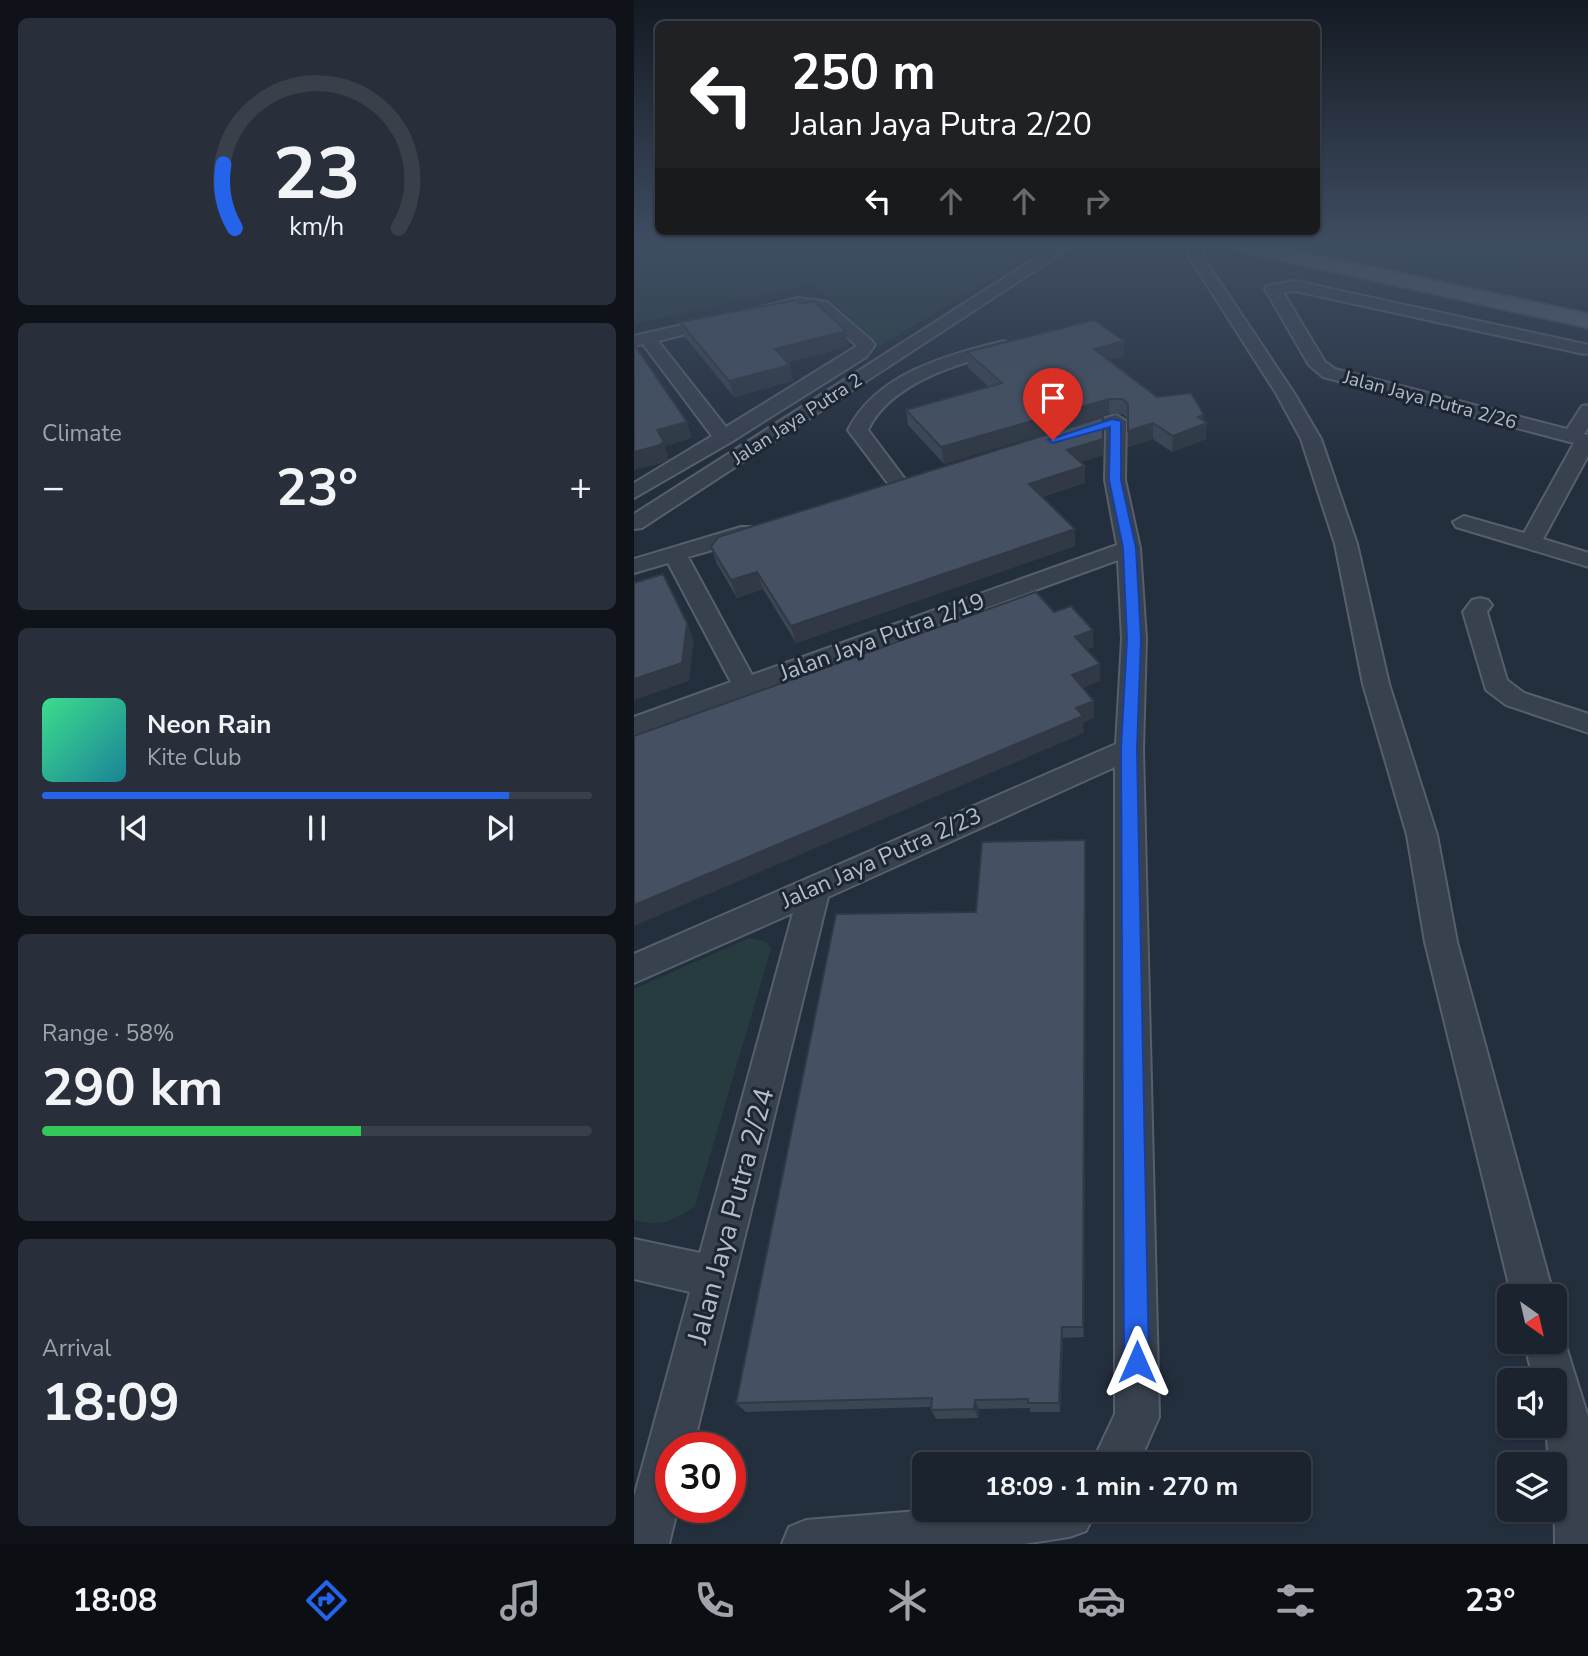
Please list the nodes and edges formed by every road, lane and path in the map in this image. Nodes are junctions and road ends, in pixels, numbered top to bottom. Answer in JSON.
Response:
{"nodes":[{"id":1,"x":738,"y":317,"type":"edge"},
{"id":2,"x":835,"y":317,"type":"edge"},
{"id":3,"x":956,"y":317,"type":"edge"},
{"id":4,"x":1235,"y":317,"type":"edge"},
{"id":5,"x":1290,"y":317,"type":"edge"},
{"id":6,"x":1437,"y":317,"type":"edge"},
{"id":7,"x":1570,"y":317,"type":"edge"},
{"id":8,"x":1588,"y":321,"type":"edge"},
{"id":9,"x":640,"y":340,"type":"edge"},
{"id":10,"x":1017,"y":343,"type":"edge"},
{"id":11,"x":1584,"y":349,"type":"dead end"},
{"id":12,"x":1588,"y":410,"type":"edge"},
{"id":13,"x":724,"y":438,"type":"junction"},
{"id":14,"x":1582,"y":439,"type":"edge"},
{"id":15,"x":1053,"y":440,"type":"edge"},
{"id":16,"x":926,"y":478,"type":"edge"},
{"id":17,"x":900,"y":486,"type":"junction"},
{"id":18,"x":634,"y":492,"type":"edge"},
{"id":19,"x":874,"y":494,"type":"edge"},
{"id":20,"x":1464,"y":522,"type":"dead end"},
{"id":21,"x":634,"y":523,"type":"edge"},
{"id":22,"x":768,"y":526,"type":"edge"},
{"id":23,"x":1530,"y":542,"type":"junction"},
{"id":24,"x":1129,"y":548,"type":"junction"},
{"id":25,"x":675,"y":554,"type":"junction"},
{"id":26,"x":1588,"y":560,"type":"edge"},
{"id":27,"x":634,"y":566,"type":"edge"},
{"id":28,"x":1480,"y":606,"type":"dead end"},
{"id":29,"x":746,"y":687,"type":"junction"},
{"id":30,"x":1588,"y":724,"type":"edge"},
{"id":31,"x":634,"y":727,"type":"edge"},
{"id":32,"x":1129,"y":749,"type":"junction"},
{"id":33,"x":815,"y":887,"type":"junction"},
{"id":34,"x":634,"y":969,"type":"edge"},
{"id":35,"x":634,"y":1259,"type":"edge"},
{"id":36,"x":716,"y":1278,"type":"junction"},
{"id":37,"x":1530,"y":1284,"type":"edge"},
{"id":38,"x":1548,"y":1354,"type":"edge"},
{"id":39,"x":1120,"y":1452,"type":"edge"},
{"id":40,"x":1013,"y":1522,"type":"edge"},
{"id":41,"x":645,"y":1544,"type":"edge"},
{"id":42,"x":806,"y":1544,"type":"edge"},
{"id":43,"x":1579,"y":1544,"type":"edge"}],
"edges":[{"from":1,"to":9,"type":"street"},
{"from":2,"to":13,"type":"street"},
{"from":3,"to":21,"type":"street","name":"Jalan Jaya Putra 2"},
{"from":4,"to":37,"type":"street"},
{"from":5,"to":14,"type":"street","name":"Jalan Jaya Putra 2/26"},
{"from":6,"to":11,"type":"street","name":"Jalan Jaya Putra 2/26"},
{"from":7,"to":8,"type":"main road"},
{"from":9,"to":13,"type":"street"},
{"from":10,"to":17,"type":"street"},
{"from":12,"to":14,"type":"street"},
{"from":13,"to":18,"type":"street"},
{"from":14,"to":23,"type":"street"},
{"from":15,"to":24,"type":"street"},
{"from":16,"to":17,"type":"street"},
{"from":17,"to":19,"type":"street"},
{"from":20,"to":23,"type":"street"},
{"from":22,"to":25,"type":"street"},
{"from":23,"to":26,"type":"street"},
{"from":24,"to":29,"type":"street","name":"Jalan Jaya Putra 2/19"},
{"from":24,"to":32,"type":"street"},
{"from":25,"to":27,"type":"street"},
{"from":25,"to":29,"type":"street"},
{"from":28,"to":30,"type":"street"},
{"from":29,"to":31,"type":"street","name":"Jalan Jaya Putra 2/19"},
{"from":32,"to":33,"type":"street","name":"Jalan Jaya Putra 2/23"},
{"from":32,"to":39,"type":"street"},
{"from":33,"to":34,"type":"street","name":"Jalan Jaya Putra 2/23"},
{"from":33,"to":36,"type":"street","name":"Jalan Jaya Putra 2/24"},
{"from":35,"to":36,"type":"street"},
{"from":36,"to":41,"type":"street","name":"Jalan Jaya Putra 2/24"},
{"from":38,"to":43,"type":"street"},
{"from":40,"to":42,"type":"street"}]}
